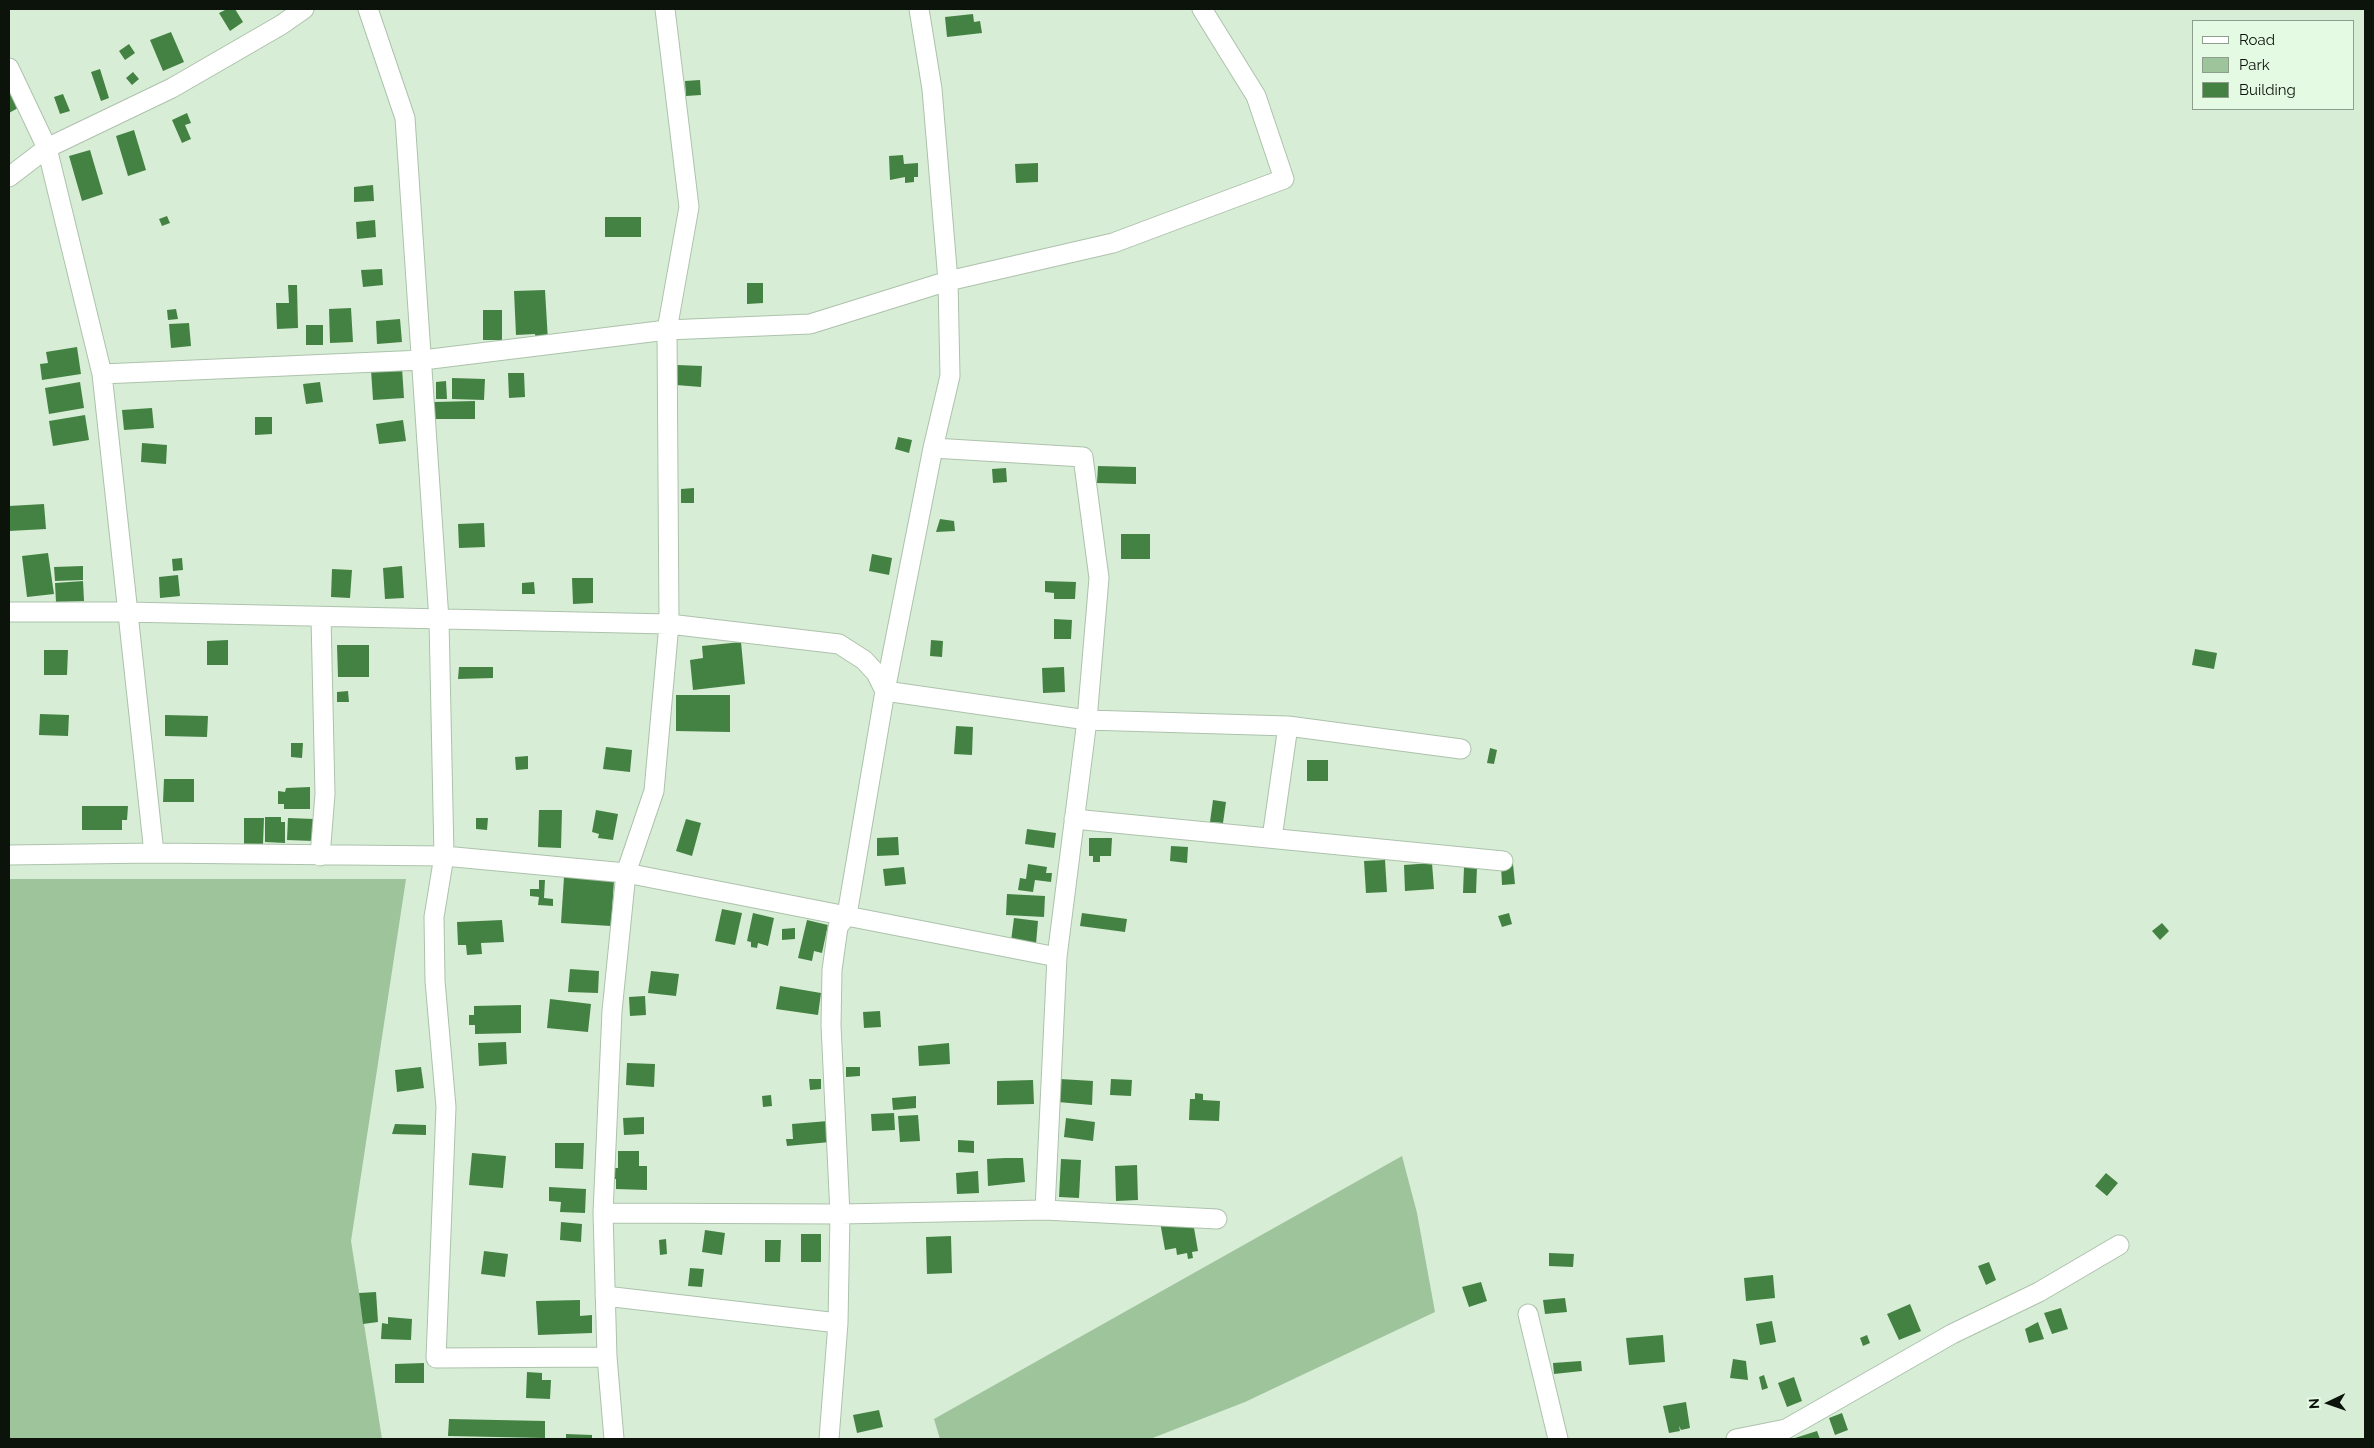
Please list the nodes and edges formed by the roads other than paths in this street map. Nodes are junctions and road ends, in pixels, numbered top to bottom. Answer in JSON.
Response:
{"nodes":[{"id":1,"x":304,"y":9,"type":"edge"},
{"id":2,"x":368,"y":9,"type":"edge"},
{"id":3,"x":665,"y":9,"type":"edge"},
{"id":4,"x":919,"y":9,"type":"edge"},
{"id":5,"x":1202,"y":9,"type":"edge"},
{"id":6,"x":9,"y":68,"type":"edge"},
{"id":7,"x":47,"y":148,"type":"junction"},
{"id":8,"x":9,"y":177,"type":"edge"},
{"id":9,"x":948,"y":281,"type":"junction"},
{"id":10,"x":667,"y":330,"type":"junction"},
{"id":11,"x":423,"y":360,"type":"junction"},
{"id":12,"x":102,"y":374,"type":"junction"},
{"id":13,"x":933,"y":448,"type":"junction"},
{"id":14,"x":9,"y":612,"type":"edge"},
{"id":15,"x":128,"y":612,"type":"junction"},
{"id":16,"x":321,"y":617,"type":"junction"},
{"id":17,"x":439,"y":620,"type":"junction"},
{"id":18,"x":670,"y":624,"type":"junction"},
{"id":19,"x":885,"y":691,"type":"junction"},
{"id":20,"x":1087,"y":720,"type":"junction"},
{"id":21,"x":1288,"y":726,"type":"junction"},
{"id":22,"x":1460,"y":749,"type":"dead end"},
{"id":23,"x":1074,"y":819,"type":"junction"},
{"id":24,"x":1272,"y":838,"type":"junction"},
{"id":25,"x":154,"y":853,"type":"junction"},
{"id":26,"x":9,"y":855,"type":"edge"},
{"id":27,"x":320,"y":856,"type":"junction"},
{"id":28,"x":444,"y":856,"type":"junction"},
{"id":29,"x":1503,"y":860,"type":"dead end"},
{"id":30,"x":626,"y":872,"type":"junction"},
{"id":31,"x":847,"y":915,"type":"junction"},
{"id":32,"x":1056,"y":957,"type":"junction"},
{"id":33,"x":1045,"y":1210,"type":"junction"},
{"id":34,"x":602,"y":1213,"type":"junction"},
{"id":35,"x":840,"y":1214,"type":"junction"},
{"id":36,"x":1217,"y":1219,"type":"dead end"},
{"id":37,"x":2120,"y":1245,"type":"dead end"},
{"id":38,"x":605,"y":1296,"type":"junction"},
{"id":39,"x":1528,"y":1314,"type":"dead end"},
{"id":40,"x":838,"y":1323,"type":"junction"},
{"id":41,"x":607,"y":1357,"type":"junction"},
{"id":42,"x":614,"y":1439,"type":"edge"},
{"id":43,"x":829,"y":1439,"type":"edge"},
{"id":44,"x":1558,"y":1439,"type":"edge"},
{"id":45,"x":1736,"y":1439,"type":"edge"}],
"edges":[{"from":1,"to":7,"type":"street"},
{"from":2,"to":11,"type":"street"},
{"from":3,"to":10,"type":"street"},
{"from":4,"to":9,"type":"street"},
{"from":5,"to":9,"type":"street"},
{"from":6,"to":7,"type":"street"},
{"from":7,"to":8,"type":"street"},
{"from":7,"to":12,"type":"street"},
{"from":9,"to":10,"type":"street"},
{"from":9,"to":13,"type":"street"},
{"from":10,"to":11,"type":"street"},
{"from":10,"to":18,"type":"street"},
{"from":11,"to":12,"type":"street"},
{"from":11,"to":17,"type":"street"},
{"from":12,"to":15,"type":"street"},
{"from":13,"to":19,"type":"street"},
{"from":13,"to":20,"type":"street"},
{"from":14,"to":15,"type":"street"},
{"from":15,"to":16,"type":"street"},
{"from":15,"to":25,"type":"street"},
{"from":16,"to":17,"type":"street"},
{"from":16,"to":27,"type":"street"},
{"from":17,"to":18,"type":"street"},
{"from":17,"to":28,"type":"street"},
{"from":18,"to":19,"type":"street"},
{"from":18,"to":30,"type":"street"},
{"from":19,"to":20,"type":"street"},
{"from":19,"to":31,"type":"street"},
{"from":20,"to":21,"type":"street"},
{"from":20,"to":23,"type":"street"},
{"from":21,"to":22,"type":"street"},
{"from":21,"to":24,"type":"street"},
{"from":23,"to":24,"type":"street"},
{"from":23,"to":32,"type":"street"},
{"from":24,"to":29,"type":"street"},
{"from":25,"to":26,"type":"street"},
{"from":25,"to":27,"type":"street"},
{"from":27,"to":28,"type":"street"},
{"from":28,"to":30,"type":"street"},
{"from":28,"to":41,"type":"street"},
{"from":30,"to":31,"type":"street"},
{"from":30,"to":34,"type":"street"},
{"from":31,"to":32,"type":"street"},
{"from":31,"to":35,"type":"street"},
{"from":32,"to":33,"type":"street"},
{"from":33,"to":35,"type":"street"},
{"from":33,"to":36,"type":"street"},
{"from":34,"to":35,"type":"street"},
{"from":34,"to":38,"type":"street"},
{"from":35,"to":40,"type":"street"},
{"from":37,"to":45,"type":"street"},
{"from":38,"to":40,"type":"street"},
{"from":38,"to":41,"type":"street"},
{"from":39,"to":44,"type":"street"},
{"from":40,"to":43,"type":"street"},
{"from":41,"to":42,"type":"street"}]}
